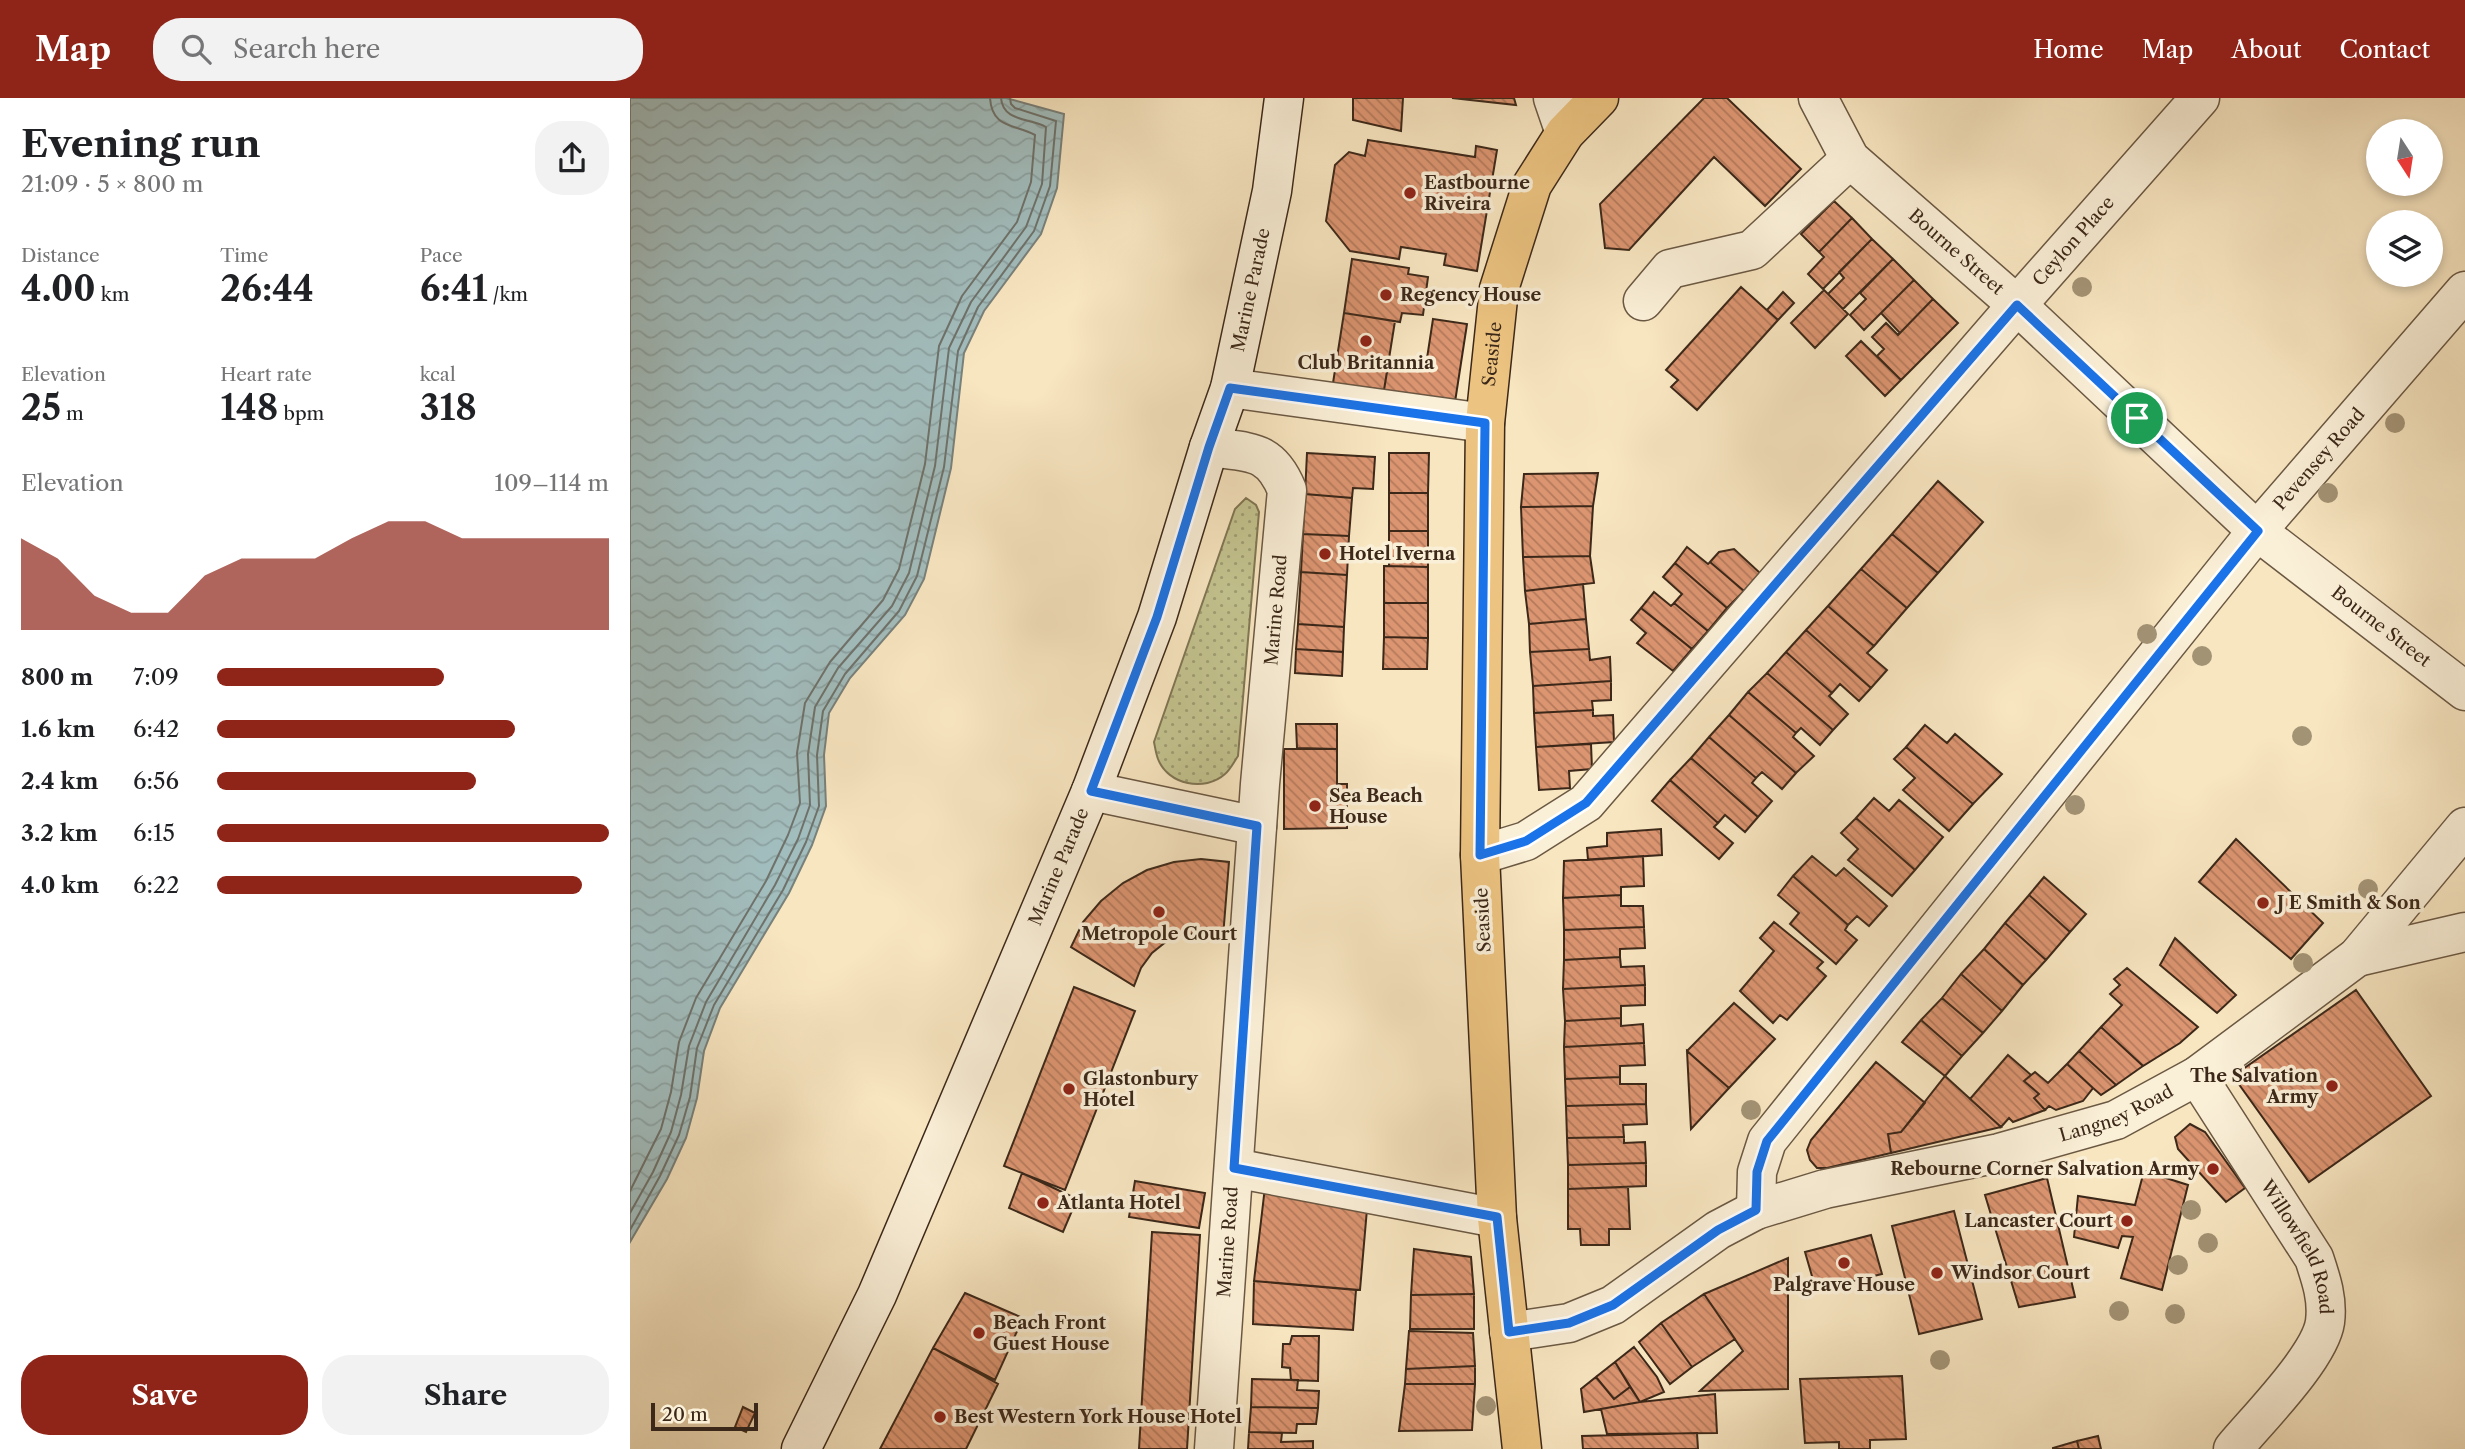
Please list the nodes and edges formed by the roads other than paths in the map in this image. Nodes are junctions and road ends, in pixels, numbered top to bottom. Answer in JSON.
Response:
{"nodes":[{"id":1,"x":1284,"y":98,"type":"edge"},
{"id":2,"x":1599,"y":98,"type":"edge"},
{"id":3,"x":1818,"y":98,"type":"edge"},
{"id":4,"x":2200,"y":98,"type":"edge"},
{"id":5,"x":1559,"y":115,"type":"edge"},
{"id":6,"x":1850,"y":159,"type":"junction"},
{"id":7,"x":2465,"y":291,"type":"edge"},
{"id":8,"x":1643,"y":302,"type":"dead end"},
{"id":9,"x":2017,"y":305,"type":"junction"},
{"id":10,"x":1230,"y":388,"type":"junction"},
{"id":11,"x":1485,"y":423,"type":"junction"},
{"id":12,"x":1209,"y":447,"type":"junction"},
{"id":13,"x":2258,"y":531,"type":"junction"},
{"id":14,"x":2465,"y":691,"type":"edge"},
{"id":15,"x":1091,"y":791,"type":"junction"},
{"id":16,"x":1257,"y":826,"type":"junction"},
{"id":17,"x":2465,"y":827,"type":"edge"},
{"id":18,"x":1480,"y":855,"type":"junction"},
{"id":19,"x":2465,"y":932,"type":"edge"},
{"id":20,"x":2357,"y":957,"type":"junction"},
{"id":21,"x":2197,"y":1076,"type":"junction"},
{"id":22,"x":1234,"y":1168,"type":"junction"},
{"id":23,"x":1756,"y":1210,"type":"junction"},
{"id":24,"x":1497,"y":1217,"type":"junction"},
{"id":25,"x":1509,"y":1332,"type":"junction"},
{"id":26,"x":801,"y":1449,"type":"edge"},
{"id":27,"x":1214,"y":1449,"type":"edge"},
{"id":28,"x":1522,"y":1449,"type":"edge"},
{"id":29,"x":2233,"y":1449,"type":"edge"}],
"edges":[{"from":1,"to":10,"type":"street","name":"Marine Parade"},
{"from":2,"to":5,"type":"main road","name":"Seaside"},
{"from":3,"to":6,"type":"street","name":"Bourne Street"},
{"from":4,"to":9,"type":"street","name":"Ceylon Place"},
{"from":5,"to":11,"type":"main road","name":"Seaside"},
{"from":6,"to":8,"type":"street"},
{"from":6,"to":9,"type":"street","name":"Bourne Street"},
{"from":7,"to":13,"type":"street","name":"Pevensey Road"},
{"from":9,"to":13,"type":"street","name":"Bourne Street"},
{"from":9,"to":18,"type":"street","name":"Ceylon Place"},
{"from":10,"to":11,"type":"street"},
{"from":10,"to":12,"type":"street","name":"Marine Parade"},
{"from":11,"to":18,"type":"main road","name":"Seaside"},
{"from":12,"to":15,"type":"street","name":"Marine Parade"},
{"from":12,"to":16,"type":"street","name":"Marine Road"},
{"from":13,"to":14,"type":"street","name":"Bourne Street"},
{"from":13,"to":23,"type":"street","name":"Pevensey Road"},
{"from":15,"to":16,"type":"street"},
{"from":15,"to":26,"type":"street","name":"Marine Parade"},
{"from":16,"to":22,"type":"street","name":"Marine Road"},
{"from":17,"to":20,"type":"street","name":"Langney Road"},
{"from":18,"to":24,"type":"main road","name":"Seaside"},
{"from":19,"to":20,"type":"street"},
{"from":20,"to":21,"type":"street","name":"Langney Road"},
{"from":21,"to":23,"type":"street","name":"Langney Road"},
{"from":21,"to":29,"type":"street","name":"Willowfield Road"},
{"from":22,"to":24,"type":"street"},
{"from":22,"to":27,"type":"street","name":"Marine Road"},
{"from":23,"to":25,"type":"street"},
{"from":24,"to":25,"type":"main road","name":"Seaside"},
{"from":25,"to":28,"type":"main road","name":"Seaside"}]}
